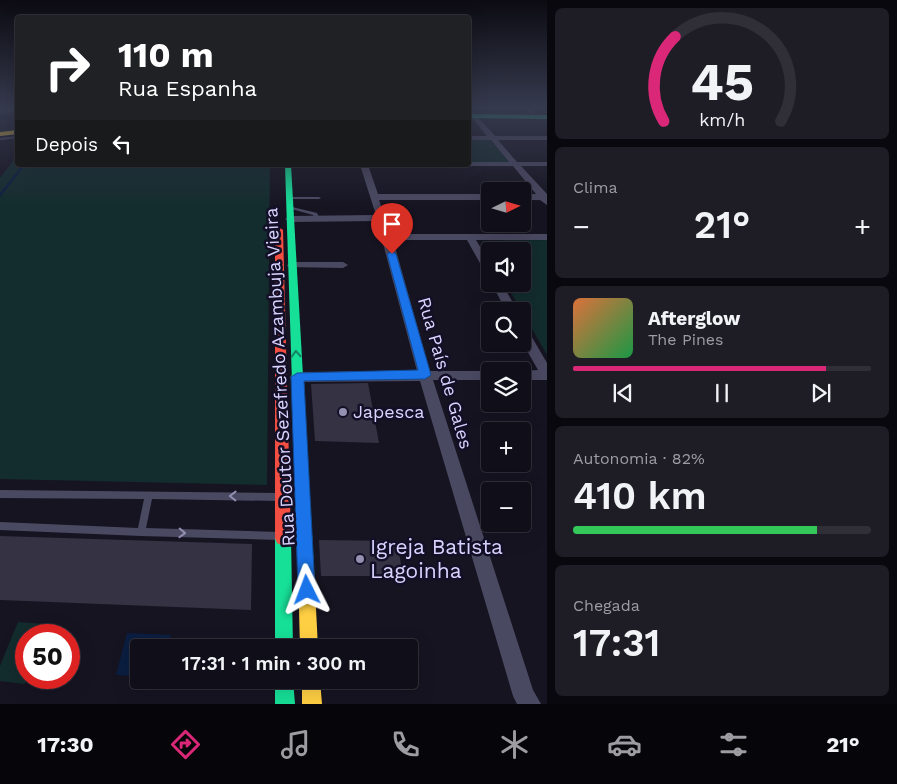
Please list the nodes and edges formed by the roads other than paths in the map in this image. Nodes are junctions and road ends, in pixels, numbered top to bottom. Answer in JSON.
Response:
{"nodes":[{"id":1,"x":495,"y":141,"type":"edge"},
{"id":2,"x":471,"y":164,"type":"edge"},
{"id":3,"x":515,"y":164,"type":"junction"},
{"id":4,"x":547,"y":164,"type":"edge"},
{"id":5,"x":279,"y":167,"type":"edge"},
{"id":6,"x":288,"y":167,"type":"edge"},
{"id":7,"x":365,"y":167,"type":"edge"},
{"id":8,"x":374,"y":197,"type":"junction"},
{"id":9,"x":481,"y":197,"type":"edge"},
{"id":10,"x":531,"y":197,"type":"edge"},
{"id":11,"x":319,"y":198,"type":"dead end"},
{"id":12,"x":546,"y":198,"type":"edge"},
{"id":13,"x":290,"y":208,"type":"junction"},
{"id":14,"x":381,"y":218,"type":"junction"},
{"id":15,"x":387,"y":237,"type":"junction"},
{"id":16,"x":470,"y":237,"type":"junction"},
{"id":17,"x":547,"y":237,"type":"edge"},
{"id":18,"x":481,"y":256,"type":"edge"},
{"id":19,"x":292,"y":265,"type":"junction"},
{"id":20,"x":344,"y":265,"type":"dead end"},
{"id":21,"x":531,"y":346,"type":"edge"},
{"id":22,"x":547,"y":374,"type":"edge"},
{"id":23,"x":425,"y":375,"type":"junction"},
{"id":24,"x":481,"y":375,"type":"edge"},
{"id":25,"x":531,"y":375,"type":"edge"},
{"id":26,"x":297,"y":377,"type":"junction"},
{"id":27,"x":0,"y":494,"type":"edge"},
{"id":28,"x":149,"y":495,"type":"junction"},
{"id":29,"x":282,"y":497,"type":"junction"},
{"id":30,"x":0,"y":526,"type":"edge"},
{"id":31,"x":142,"y":532,"type":"junction"},
{"id":32,"x":283,"y":536,"type":"junction"},
{"id":33,"x":284,"y":639,"type":"edge"},
{"id":34,"x":309,"y":639,"type":"edge"},
{"id":35,"x":284,"y":689,"type":"edge"},
{"id":36,"x":311,"y":689,"type":"edge"},
{"id":37,"x":285,"y":704,"type":"edge"},
{"id":38,"x":312,"y":704,"type":"edge"},
{"id":39,"x":530,"y":704,"type":"edge"}],
"edges":[{"from":1,"to":3,"type":"street"},
{"from":2,"to":3,"type":"street"},
{"from":3,"to":4,"type":"street"},
{"from":3,"to":12,"type":"street"},
{"from":5,"to":29,"type":"main road","name":"Rua Doutor Sezefredo Azambuja Vieira"},
{"from":6,"to":13,"type":"main road","name":"Rua Doutor Sezefredo Azambuja Vieira"},
{"from":7,"to":8,"type":"street","name":"Rua País de Gales"},
{"from":8,"to":9,"type":"street"},
{"from":8,"to":14,"type":"street","name":"Rua País de Gales"},
{"from":10,"to":12,"type":"street"},
{"from":11,"to":13,"type":"lane"},
{"from":13,"to":14,"type":"street"},
{"from":13,"to":19,"type":"main road","name":"Rua Doutor Sezefredo Azambuja Vieira"},
{"from":14,"to":15,"type":"street","name":"Rua País de Gales"},
{"from":15,"to":16,"type":"street"},
{"from":15,"to":23,"type":"street","name":"Rua País de Gales"},
{"from":16,"to":17,"type":"street"},
{"from":16,"to":18,"type":"street"},
{"from":19,"to":20,"type":"street"},
{"from":26,"to":19,"type":"main road","name":"Rua Doutor Sezefredo Azambuja Vieira","one_way":true},
{"from":21,"to":22,"type":"street"},
{"from":22,"to":25,"type":"street"},
{"from":23,"to":24,"type":"street"},
{"from":23,"to":26,"type":"street"},
{"from":23,"to":39,"type":"street","name":"Rua País de Gales"},
{"from":26,"to":34,"type":"main road","name":"Rua Doutor Sezefredo Azambuja Vieira"},
{"from":27,"to":28,"type":"lane"},
{"from":29,"to":28,"type":"lane","one_way":true},
{"from":28,"to":31,"type":"lane"},
{"from":29,"to":32,"type":"main road","name":"Rua Doutor Sezefredo Azambuja Vieira"},
{"from":30,"to":31,"type":"lane"},
{"from":31,"to":32,"type":"lane","one_way":true},
{"from":32,"to":33,"type":"main road","name":"Rua Doutor Sezefredo Azambuja Vieira"},
{"from":35,"to":37,"type":"main road"},
{"from":36,"to":38,"type":"main road"}]}
